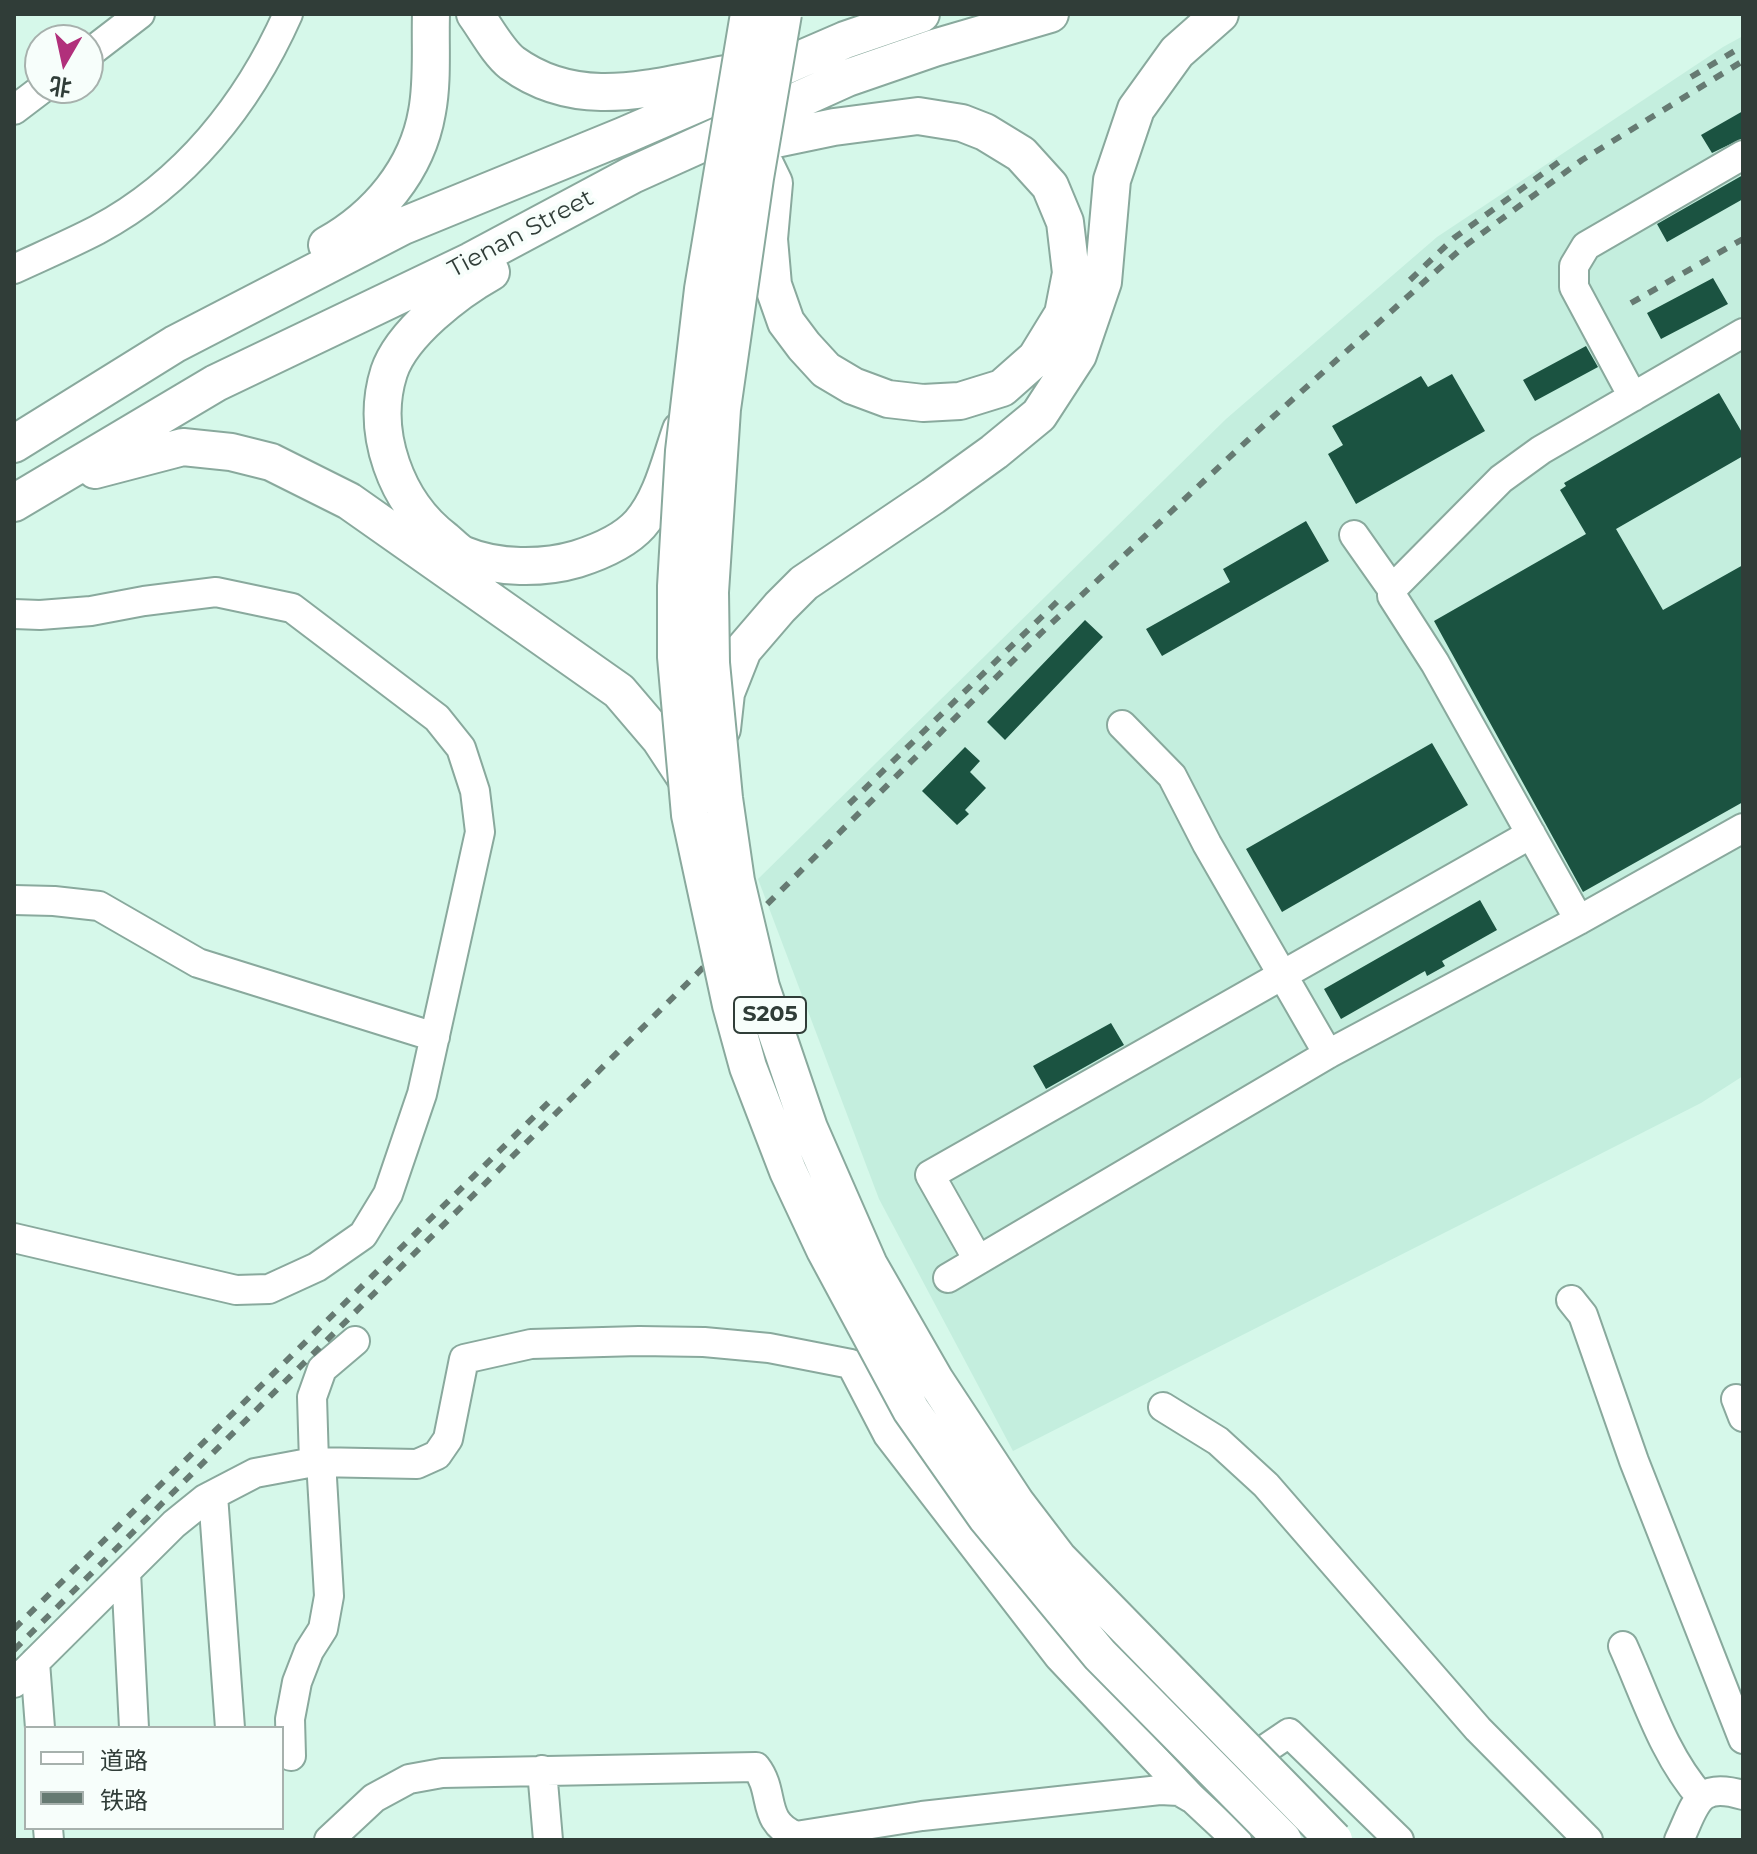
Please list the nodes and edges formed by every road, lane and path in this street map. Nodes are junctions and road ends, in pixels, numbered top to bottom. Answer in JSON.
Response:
{"nodes":[{"id":1,"x":140,"y":14,"type":"edge"},
{"id":2,"x":288,"y":14,"type":"edge"},
{"id":3,"x":431,"y":14,"type":"edge"},
{"id":4,"x":475,"y":14,"type":"edge"},
{"id":5,"x":749,"y":14,"type":"edge"},
{"id":6,"x":783,"y":14,"type":"edge"},
{"id":7,"x":921,"y":14,"type":"edge"},
{"id":8,"x":1050,"y":14,"type":"edge"},
{"id":9,"x":1220,"y":14,"type":"edge"},
{"id":10,"x":104,"y":42,"type":"edge"},
{"id":11,"x":794,"y":61,"type":"junction"},
{"id":12,"x":759,"y":152,"type":"junction"},
{"id":13,"x":1743,"y":155,"type":"edge"},
{"id":14,"x":661,"y":162,"type":"junction"},
{"id":15,"x":585,"y":201,"type":"junction"},
{"id":16,"x":14,"y":269,"type":"edge"},
{"id":17,"x":241,"y":310,"type":"junction"},
{"id":18,"x":1743,"y":333,"type":"edge"},
{"id":19,"x":1633,"y":397,"type":"junction"},
{"id":20,"x":689,"y":406,"type":"junction"},
{"id":21,"x":14,"y":444,"type":"edge"},
{"id":22,"x":51,"y":483,"type":"junction"},
{"id":23,"x":14,"y":503,"type":"edge"},
{"id":24,"x":1354,"y":535,"type":"dead end"},
{"id":25,"x":1392,"y":589,"type":"junction"},
{"id":26,"x":14,"y":614,"type":"edge"},
{"id":27,"x":1122,"y":725,"type":"dead end"},
{"id":28,"x":719,"y":750,"type":"junction"},
{"id":29,"x":687,"y":780,"type":"junction"},
{"id":30,"x":1743,"y":828,"type":"edge"},
{"id":31,"x":1531,"y":834,"type":"junction"},
{"id":32,"x":14,"y":900,"type":"edge"},
{"id":33,"x":1579,"y":920,"type":"junction"},
{"id":34,"x":1283,"y":974,"type":"junction"},
{"id":35,"x":435,"y":1037,"type":"junction"},
{"id":36,"x":1328,"y":1054,"type":"junction"},
{"id":37,"x":14,"y":1238,"type":"edge"},
{"id":38,"x":978,"y":1260,"type":"junction"},
{"id":39,"x":948,"y":1278,"type":"dead end"},
{"id":40,"x":1571,"y":1300,"type":"dead end"},
{"id":41,"x":355,"y":1341,"type":"dead end"},
{"id":42,"x":1163,"y":1407,"type":"dead end"},
{"id":43,"x":317,"y":1461,"type":"junction"},
{"id":44,"x":213,"y":1495,"type":"junction"},
{"id":45,"x":126,"y":1572,"type":"junction"},
{"id":46,"x":1623,"y":1646,"type":"dead end"},
{"id":47,"x":35,"y":1662,"type":"junction"},
{"id":48,"x":14,"y":1683,"type":"edge"},
{"id":49,"x":40,"y":1726,"type":"edge"},
{"id":50,"x":134,"y":1726,"type":"edge"},
{"id":51,"x":230,"y":1726,"type":"edge"},
{"id":52,"x":1743,"y":1739,"type":"edge"},
{"id":53,"x":291,"y":1756,"type":"dead end"},
{"id":54,"x":542,"y":1770,"type":"junction"},
{"id":55,"x":1743,"y":1795,"type":"edge"},
{"id":56,"x":1701,"y":1797,"type":"junction"},
{"id":57,"x":1192,"y":1798,"type":"junction"},
{"id":58,"x":922,"y":1828,"type":"edge"},
{"id":59,"x":329,"y":1840,"type":"edge"},
{"id":60,"x":548,"y":1840,"type":"edge"},
{"id":61,"x":1237,"y":1840,"type":"edge"},
{"id":62,"x":1283,"y":1840,"type":"edge"},
{"id":63,"x":1334,"y":1840,"type":"edge"},
{"id":64,"x":1399,"y":1840,"type":"edge"},
{"id":65,"x":1588,"y":1840,"type":"edge"},
{"id":66,"x":1679,"y":1840,"type":"edge"}],
"edges":[{"from":1,"to":10,"type":"street"},
{"from":2,"to":16,"type":"street"},
{"from":3,"to":17,"type":"main road"},
{"from":4,"to":11,"type":"main road"},
{"from":5,"to":20,"type":"main road","number":"S205","bridge":true},
{"from":6,"to":12,"type":"main road","number":"S205","bridge":true},
{"from":7,"to":11,"type":"main road","name":"Tienan Street"},
{"from":8,"to":14,"type":"main road","name":"Tienan Street"},
{"from":9,"to":28,"type":"main road","bridge":true},
{"from":11,"to":17,"type":"main road","name":"Tienan Street"},
{"from":12,"to":14,"type":"main road"},
{"from":12,"to":28,"type":"main road","number":"S205","bridge":true},
{"from":13,"to":19,"type":"street"},
{"from":14,"to":15,"type":"main road","name":"Tienan Street"},
{"from":15,"to":20,"type":"main road","bridge":true},
{"from":15,"to":22,"type":"main road","name":"Tienan Street"},
{"from":17,"to":21,"type":"main road","name":"Tienan Street"},
{"from":18,"to":19,"type":"street"},
{"from":19,"to":25,"type":"street"},
{"from":20,"to":29,"type":"main road","number":"S205","bridge":true},
{"from":22,"to":23,"type":"main road","name":"Tienan Street"},
{"from":22,"to":29,"type":"main road"},
{"from":24,"to":25,"type":"street"},
{"from":25,"to":31,"type":"street"},
{"from":26,"to":35,"type":"street"},
{"from":27,"to":34,"type":"street"},
{"from":28,"to":63,"type":"main road","number":"S205","bridge":true},
{"from":29,"to":62,"type":"main road","number":"S205","bridge":true},
{"from":30,"to":33,"type":"street"},
{"from":31,"to":33,"type":"street"},
{"from":31,"to":34,"type":"street"},
{"from":32,"to":35,"type":"street"},
{"from":33,"to":36,"type":"street"},
{"from":34,"to":36,"type":"street"},
{"from":34,"to":38,"type":"street"},
{"from":35,"to":37,"type":"street"},
{"from":36,"to":38,"type":"street"},
{"from":38,"to":39,"type":"street"},
{"from":40,"to":52,"type":"street"},
{"from":41,"to":43,"type":"street"},
{"from":42,"to":65,"type":"street"},
{"from":43,"to":44,"type":"street"},
{"from":43,"to":53,"type":"street"},
{"from":43,"to":57,"type":"street"},
{"from":44,"to":45,"type":"street"},
{"from":44,"to":51,"type":"street"},
{"from":45,"to":47,"type":"street"},
{"from":45,"to":50,"type":"street"},
{"from":46,"to":56,"type":"street"},
{"from":47,"to":48,"type":"street"},
{"from":47,"to":49,"type":"street"},
{"from":54,"to":58,"type":"street"},
{"from":54,"to":59,"type":"street"},
{"from":54,"to":60,"type":"street"},
{"from":55,"to":56,"type":"street"},
{"from":56,"to":66,"type":"street"},
{"from":57,"to":58,"type":"street"},
{"from":57,"to":61,"type":"street"},
{"from":57,"to":64,"type":"street"}]}
